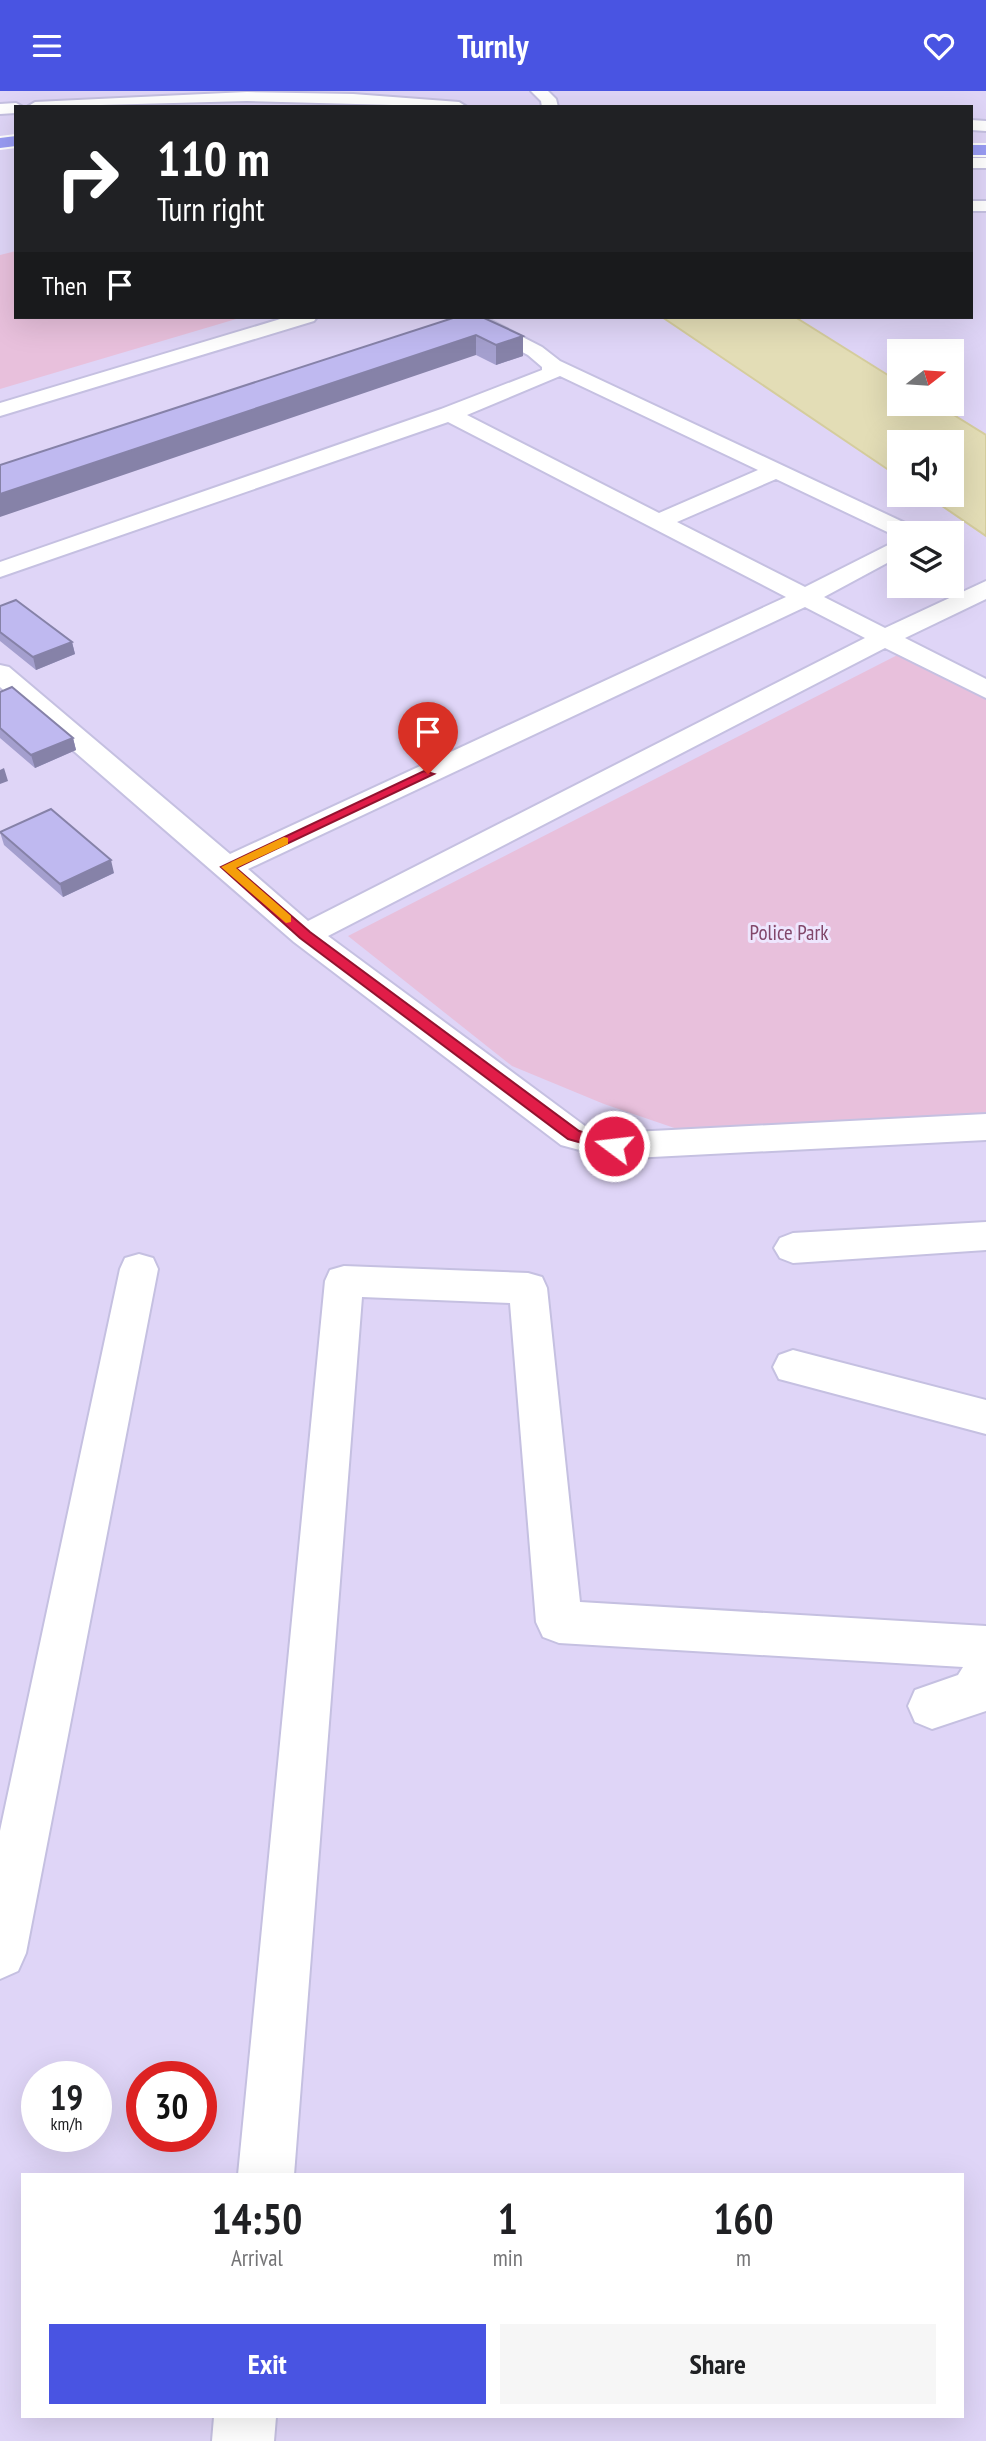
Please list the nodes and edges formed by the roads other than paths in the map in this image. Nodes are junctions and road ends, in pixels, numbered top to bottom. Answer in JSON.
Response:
{"nodes":[{"id":1,"x":242,"y":91,"type":"edge"},
{"id":2,"x":216,"y":96,"type":"junction"},
{"id":3,"x":68,"y":105,"type":"edge"},
{"id":4,"x":431,"y":105,"type":"edge"},
{"id":5,"x":300,"y":319,"type":"edge"},
{"id":6,"x":476,"y":319,"type":"edge"},
{"id":7,"x":554,"y":365,"type":"junction"},
{"id":8,"x":0,"y":410,"type":"edge"},
{"id":9,"x":449,"y":414,"type":"junction"},
{"id":10,"x":778,"y":470,"type":"junction"},
{"id":11,"x":657,"y":522,"type":"junction"},
{"id":12,"x":887,"y":523,"type":"edge"},
{"id":13,"x":887,"y":553,"type":"edge"},
{"id":14,"x":0,"y":570,"type":"edge"},
{"id":15,"x":986,"y":589,"type":"edge"},
{"id":16,"x":804,"y":598,"type":"junction"},
{"id":17,"x":883,"y":639,"type":"junction"},
{"id":18,"x":0,"y":673,"type":"edge"},
{"id":19,"x":986,"y":690,"type":"edge"},
{"id":20,"x":228,"y":867,"type":"junction"},
{"id":21,"x":305,"y":935,"type":"junction"},
{"id":22,"x":986,"y":1127,"type":"edge"},
{"id":23,"x":986,"y":1236,"type":"edge"},
{"id":24,"x":793,"y":1248,"type":"dead end"},
{"id":25,"x":139,"y":1269,"type":"dead end"},
{"id":26,"x":793,"y":1367,"type":"dead end"},
{"id":27,"x":985,"y":1426,"type":"edge"},
{"id":28,"x":986,"y":1647,"type":"edge"},
{"id":29,"x":986,"y":1672,"type":"edge"},
{"id":30,"x":932,"y":1706,"type":"dead end"},
{"id":31,"x":0,"y":1953,"type":"edge"},
{"id":32,"x":266,"y":2173,"type":"edge"},
{"id":33,"x":245,"y":2418,"type":"edge"},
{"id":34,"x":243,"y":2441,"type":"edge"}],
"edges":[{"from":1,"to":2,"type":"street"},
{"from":2,"to":3,"type":"street"},
{"from":2,"to":4,"type":"street"},
{"from":5,"to":8,"type":"street"},
{"from":6,"to":7,"type":"street"},
{"from":7,"to":9,"type":"street"},
{"from":7,"to":10,"type":"street"},
{"from":9,"to":11,"type":"street"},
{"from":9,"to":14,"type":"street"},
{"from":10,"to":11,"type":"street"},
{"from":10,"to":12,"type":"street"},
{"from":11,"to":16,"type":"street"},
{"from":13,"to":16,"type":"street"},
{"from":15,"to":17,"type":"street"},
{"from":16,"to":17,"type":"street"},
{"from":16,"to":20,"type":"street"},
{"from":17,"to":19,"type":"street"},
{"from":17,"to":21,"type":"street"},
{"from":18,"to":20,"type":"street"},
{"from":20,"to":21,"type":"street"},
{"from":21,"to":22,"type":"street"},
{"from":23,"to":24,"type":"street"},
{"from":25,"to":31,"type":"street"},
{"from":26,"to":27,"type":"street"},
{"from":28,"to":32,"type":"street"},
{"from":29,"to":30,"type":"street"},
{"from":33,"to":34,"type":"street"}]}
